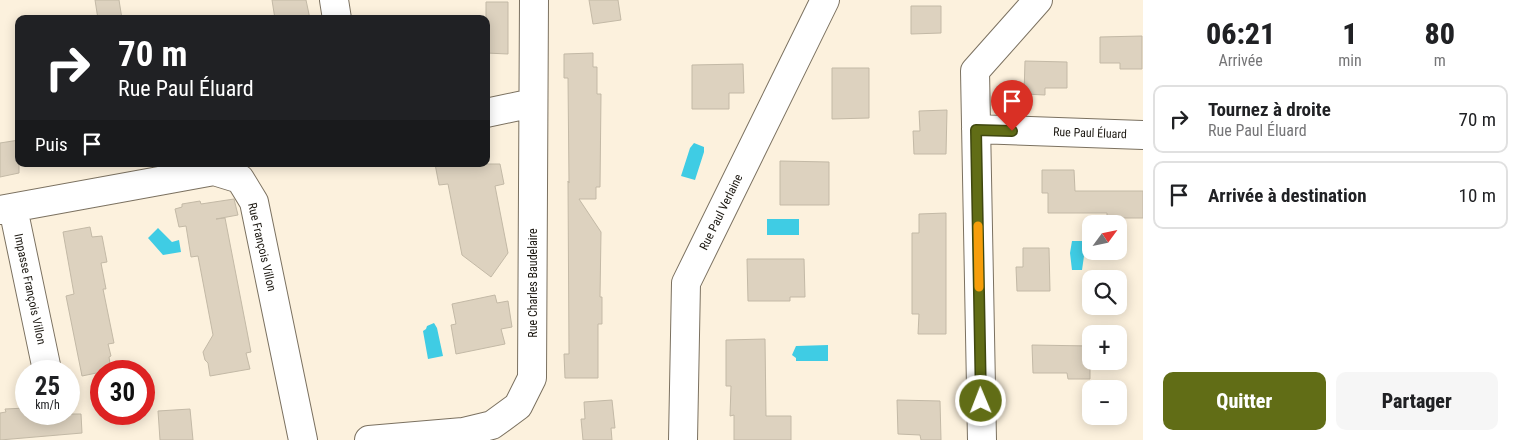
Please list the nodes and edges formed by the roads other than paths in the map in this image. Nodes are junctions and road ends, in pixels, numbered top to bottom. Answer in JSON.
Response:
{"nodes":[{"id":1,"x":334,"y":0,"type":"edge"},
{"id":2,"x":534,"y":0,"type":"edge"},
{"id":3,"x":826,"y":0,"type":"edge"},
{"id":4,"x":1038,"y":0,"type":"edge"},
{"id":5,"x":336,"y":15,"type":"edge"},
{"id":6,"x":533,"y":104,"type":"junction"},
{"id":7,"x":490,"y":112,"type":"edge"},
{"id":8,"x":976,"y":130,"type":"junction"},
{"id":9,"x":1143,"y":135,"type":"edge"},
{"id":10,"x":7,"y":209,"type":"edge"},
{"id":11,"x":45,"y":360,"type":"edge"},
{"id":12,"x":303,"y":440,"type":"edge"},
{"id":13,"x":369,"y":440,"type":"edge"},
{"id":14,"x":682,"y":440,"type":"edge"},
{"id":15,"x":982,"y":440,"type":"edge"}],
"edges":[{"from":1,"to":5,"type":"street"},
{"from":2,"to":6,"type":"street","name":"Rue Charles Baudelaire"},
{"from":3,"to":14,"type":"street","name":"Rue Paul Verlaine"},
{"from":4,"to":8,"type":"street"},
{"from":6,"to":7,"type":"street"},
{"from":6,"to":13,"type":"street","name":"Rue Charles Baudelaire"},
{"from":8,"to":9,"type":"street","name":"Rue Paul Éluard"},
{"from":8,"to":15,"type":"street"},
{"from":10,"to":11,"type":"street","name":"Impasse François Villon"},
{"from":10,"to":12,"type":"street","name":"Rue François Villon"}]}
